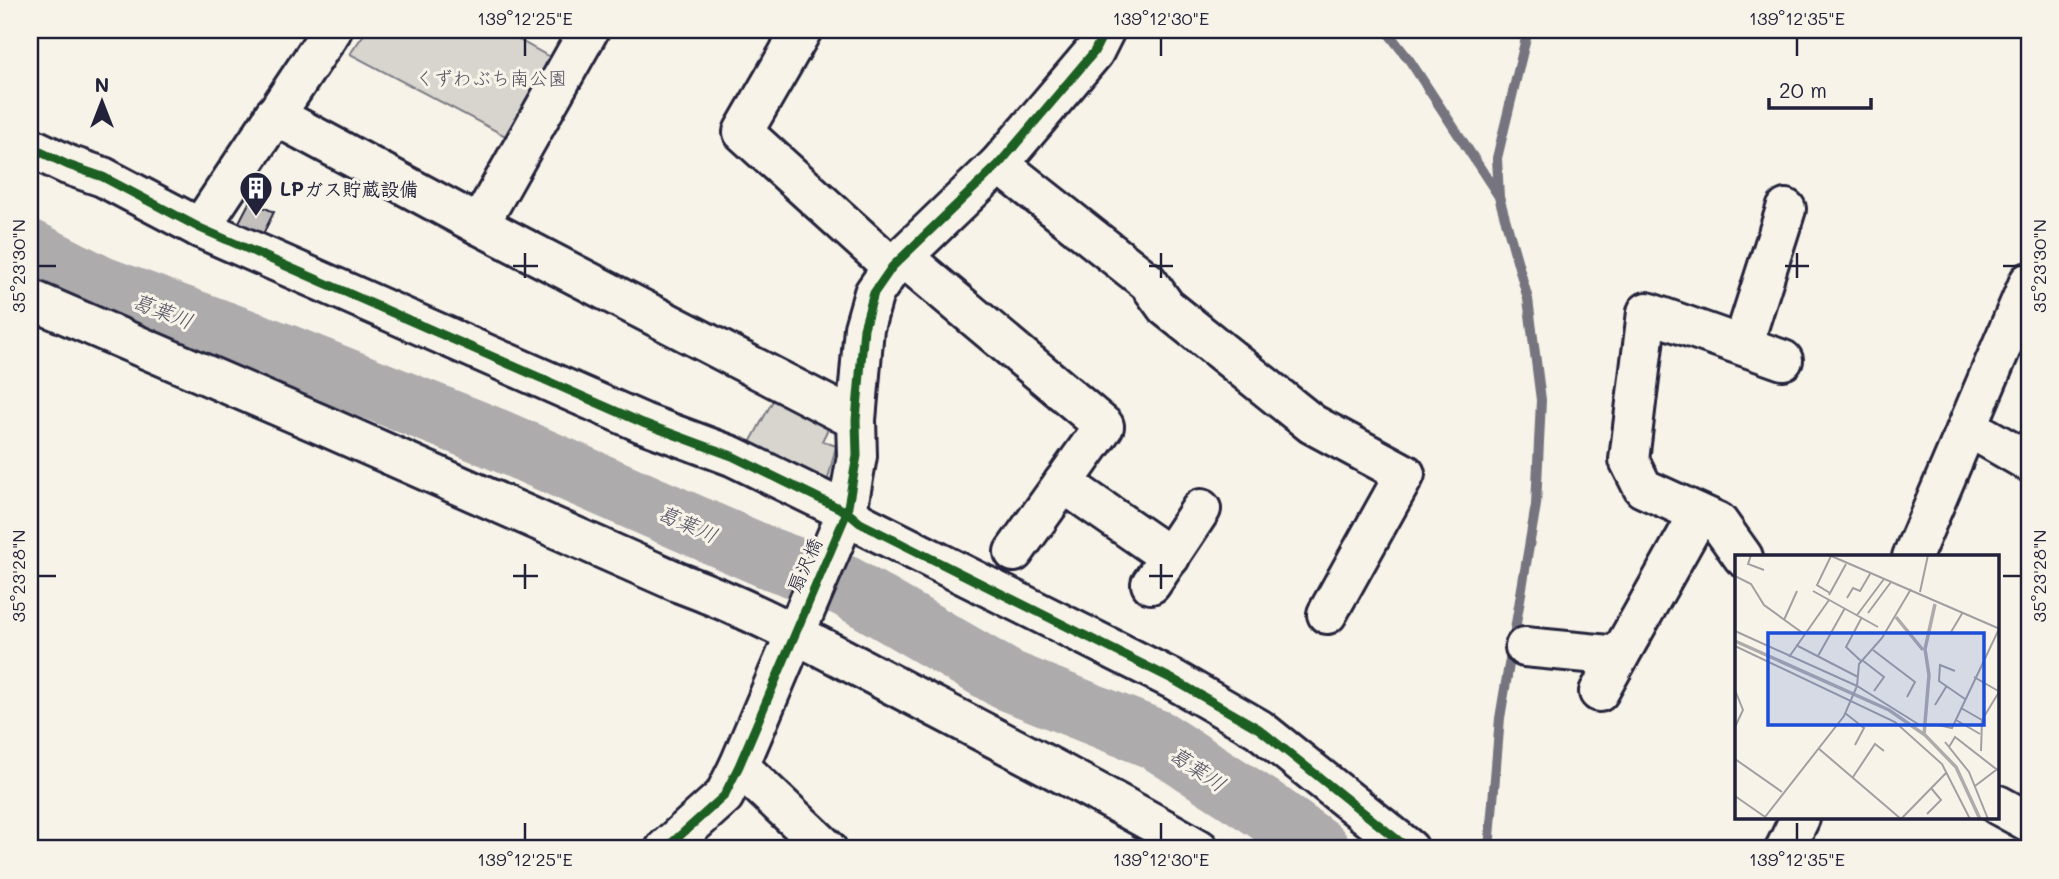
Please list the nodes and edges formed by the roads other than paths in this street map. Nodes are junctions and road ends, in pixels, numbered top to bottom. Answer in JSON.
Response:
{"nodes":[{"id":1,"x":332,"y":30,"type":"edge"},
{"id":2,"x":589,"y":30,"type":"edge"},
{"id":3,"x":802,"y":30,"type":"edge"},
{"id":4,"x":1105,"y":30,"type":"edge"},
{"id":5,"x":274,"y":115,"type":"junction"},
{"id":6,"x":30,"y":148,"type":"edge"},
{"id":7,"x":999,"y":164,"type":"junction"},
{"id":8,"x":1786,"y":209,"type":"dead end"},
{"id":9,"x":480,"y":225,"type":"junction"},
{"id":10,"x":200,"y":228,"type":"junction"},
{"id":11,"x":898,"y":262,"type":"junction"},
{"id":12,"x":2029,"y":282,"type":"edge"},
{"id":13,"x":30,"y":299,"type":"edge"},
{"id":14,"x":1743,"y":344,"type":"junction"},
{"id":15,"x":1783,"y":360,"type":"dead end"},
{"id":16,"x":856,"y":420,"type":"junction"},
{"id":17,"x":1968,"y":426,"type":"junction"},
{"id":18,"x":2029,"y":462,"type":"edge"},
{"id":19,"x":1063,"y":483,"type":"junction"},
{"id":20,"x":1201,"y":509,"type":"dead end"},
{"id":21,"x":847,"y":512,"type":"junction"},
{"id":22,"x":1699,"y":514,"type":"junction"},
{"id":23,"x":1014,"y":552,"type":"dead end"},
{"id":24,"x":1742,"y":555,"type":"edge"},
{"id":25,"x":1913,"y":555,"type":"edge"},
{"id":26,"x":1327,"y":614,"type":"dead end"},
{"id":27,"x":794,"y":633,"type":"junction"},
{"id":28,"x":1525,"y":647,"type":"dead end"},
{"id":29,"x":1619,"y":656,"type":"junction"},
{"id":30,"x":1599,"y":692,"type":"dead end"},
{"id":31,"x":739,"y":766,"type":"junction"},
{"id":32,"x":2000,"y":806,"type":"edge"},
{"id":33,"x":2029,"y":822,"type":"edge"},
{"id":34,"x":666,"y":849,"type":"edge"},
{"id":35,"x":827,"y":849,"type":"edge"},
{"id":36,"x":1199,"y":849,"type":"edge"},
{"id":37,"x":1409,"y":849,"type":"edge"}],
"edges":[{"from":1,"to":5,"type":"street"},
{"from":2,"to":9,"type":"street"},
{"from":3,"to":11,"type":"street"},
{"from":4,"to":7,"type":"street","name":"扇沢橋"},
{"from":5,"to":9,"type":"street"},
{"from":5,"to":10,"type":"street"},
{"from":6,"to":10,"type":"street"},
{"from":7,"to":11,"type":"street","name":"扇沢橋"},
{"from":7,"to":26,"type":"street"},
{"from":8,"to":14,"type":"street"},
{"from":9,"to":16,"type":"street"},
{"from":10,"to":21,"type":"street"},
{"from":11,"to":16,"type":"street","name":"扇沢橋"},
{"from":11,"to":19,"type":"street"},
{"from":12,"to":17,"type":"street"},
{"from":13,"to":27,"type":"street"},
{"from":14,"to":15,"type":"street"},
{"from":14,"to":22,"type":"street"},
{"from":16,"to":21,"type":"street","name":"扇沢橋"},
{"from":17,"to":18,"type":"street"},
{"from":17,"to":25,"type":"street"},
{"from":19,"to":20,"type":"street"},
{"from":19,"to":23,"type":"street"},
{"from":21,"to":27,"type":"street","name":"扇沢橋"},
{"from":21,"to":37,"type":"street"},
{"from":22,"to":24,"type":"street"},
{"from":22,"to":29,"type":"street"},
{"from":27,"to":31,"type":"street","name":"扇沢橋"},
{"from":27,"to":36,"type":"street"},
{"from":28,"to":29,"type":"street"},
{"from":29,"to":30,"type":"street"},
{"from":31,"to":34,"type":"street","name":"扇沢橋"},
{"from":31,"to":35,"type":"street"},
{"from":32,"to":33,"type":"street"}]}
